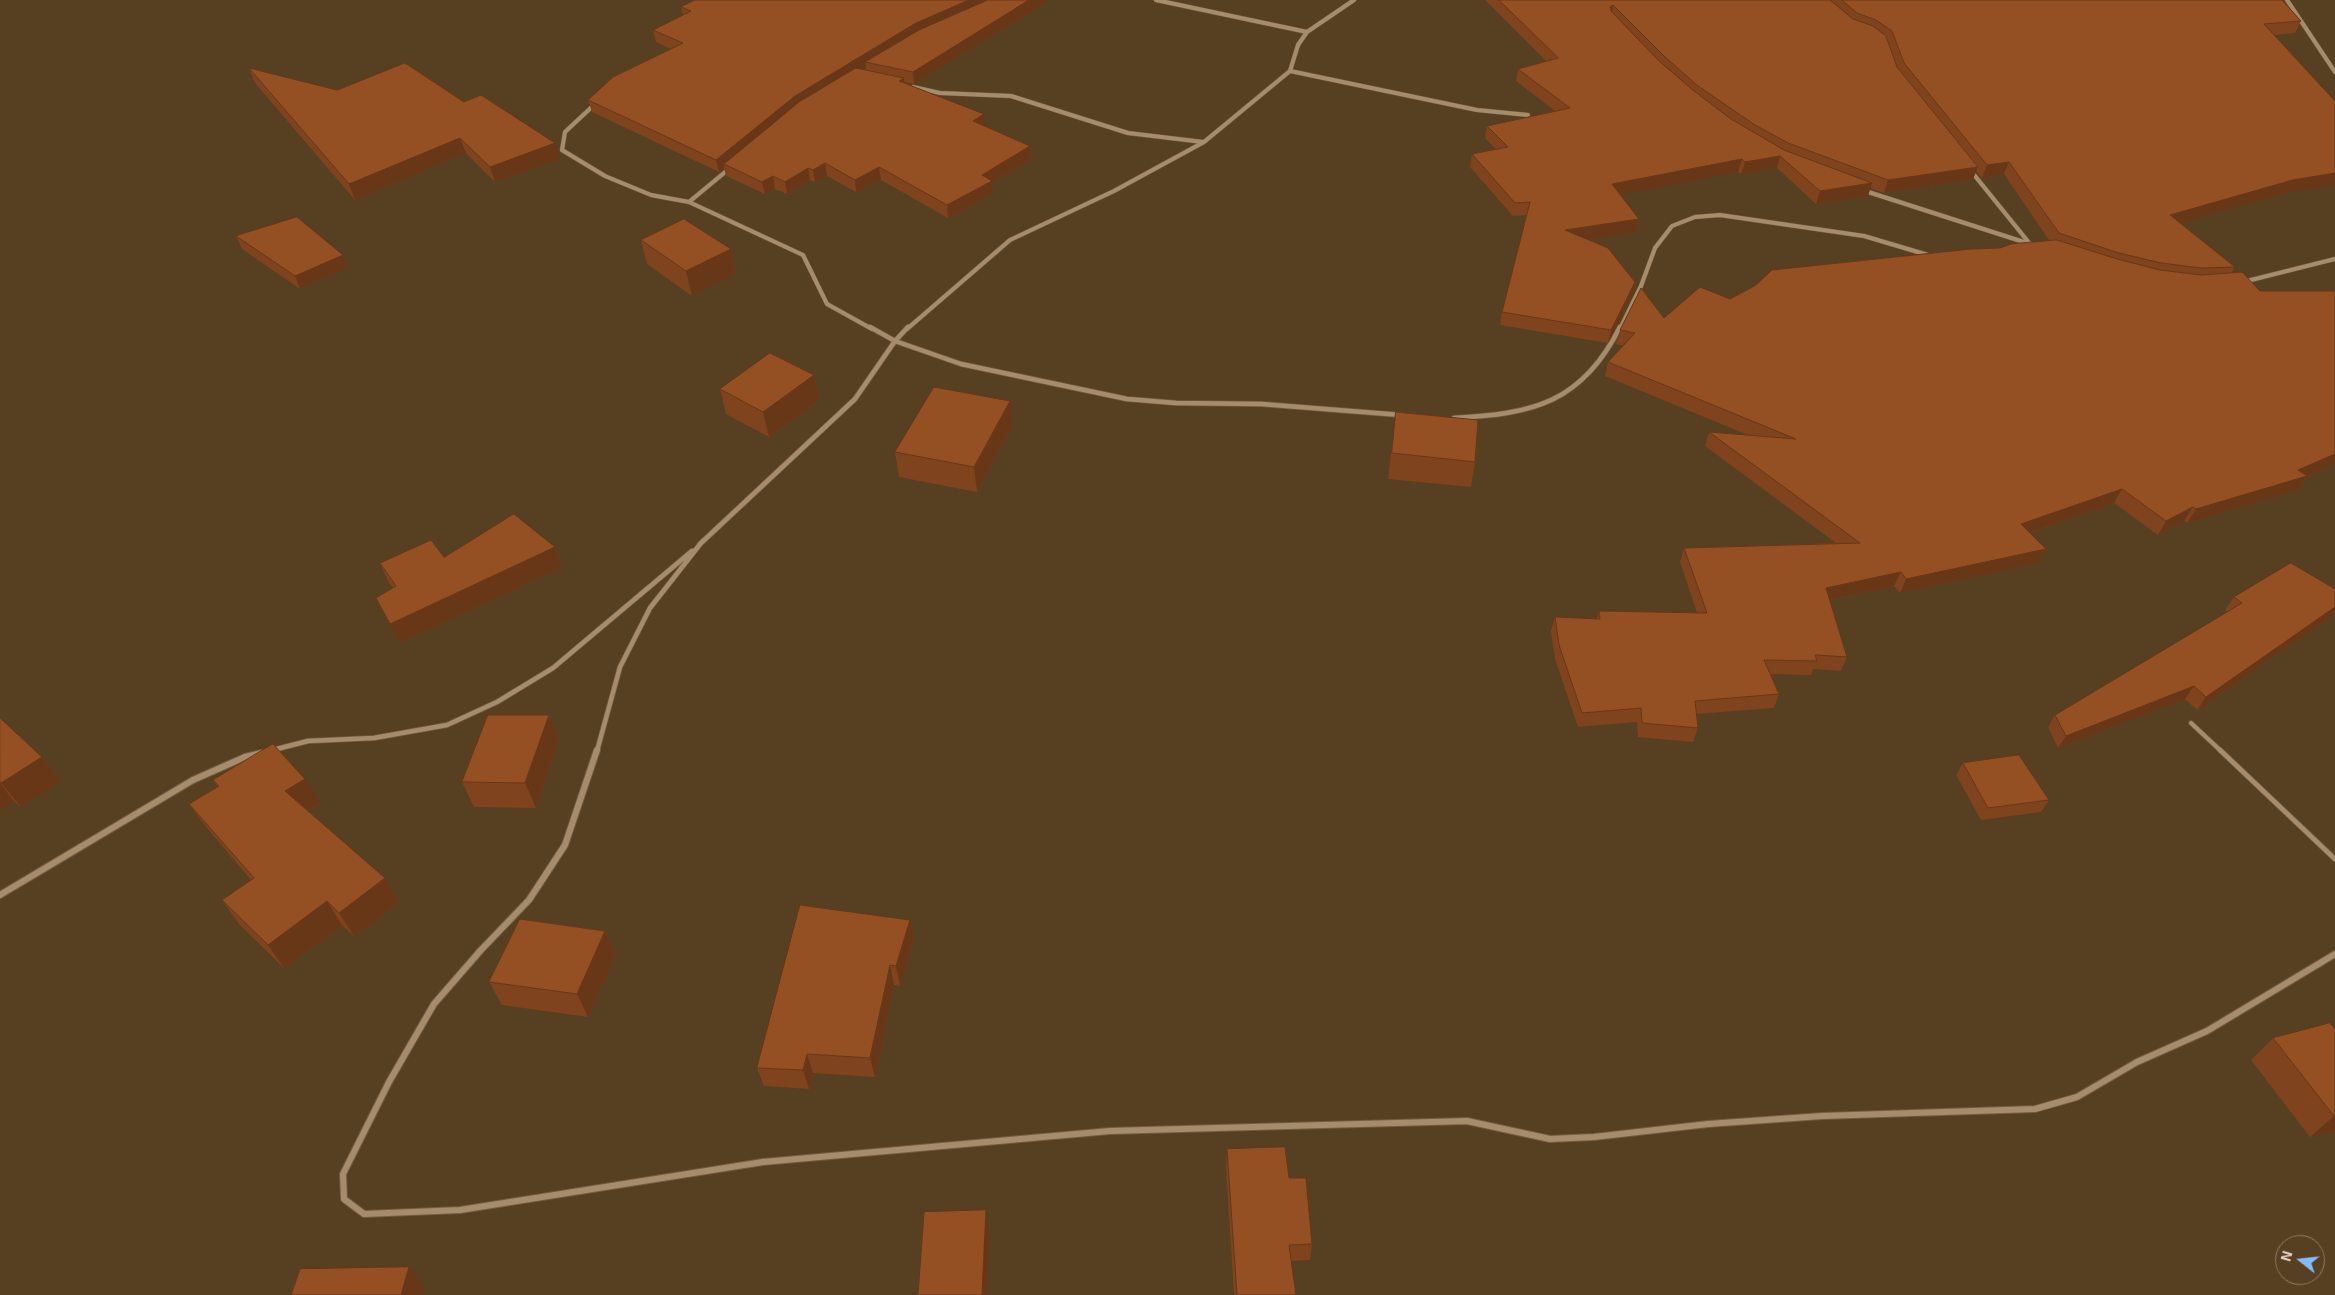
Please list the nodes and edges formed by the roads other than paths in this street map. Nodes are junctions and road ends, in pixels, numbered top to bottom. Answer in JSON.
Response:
{"nodes":[{"id":1,"x":1156,"y":0,"type":"edge"},
{"id":2,"x":1354,"y":0,"type":"edge"},
{"id":3,"x":2287,"y":0,"type":"edge"},
{"id":4,"x":1307,"y":32,"type":"junction"},
{"id":5,"x":1290,"y":71,"type":"junction"},
{"id":6,"x":2335,"y":72,"type":"edge"},
{"id":7,"x":903,"y":85,"type":"edge"},
{"id":8,"x":598,"y":101,"type":"edge"},
{"id":9,"x":1528,"y":115,"type":"edge"},
{"id":10,"x":1204,"y":142,"type":"junction"},
{"id":11,"x":733,"y":166,"type":"edge"},
{"id":12,"x":1970,"y":170,"type":"edge"},
{"id":13,"x":1861,"y":189,"type":"edge"},
{"id":14,"x":689,"y":202,"type":"junction"},
{"id":15,"x":2030,"y":244,"type":"junction"},
{"id":16,"x":2040,"y":247,"type":"edge"},
{"id":17,"x":2021,"y":248,"type":"edge"},
{"id":18,"x":1937,"y":257,"type":"edge"},
{"id":19,"x":2335,"y":259,"type":"edge"},
{"id":20,"x":2235,"y":282,"type":"edge"},
{"id":21,"x":895,"y":341,"type":"junction"},
{"id":22,"x":1408,"y":416,"type":"edge"},
{"id":23,"x":1445,"y":419,"type":"edge"},
{"id":24,"x":701,"y":543,"type":"junction"},
{"id":25,"x":2190,"y":723,"type":"dead end"},
{"id":26,"x":2335,"y":859,"type":"edge"},
{"id":27,"x":0,"y":895,"type":"edge"},
{"id":28,"x":2335,"y":954,"type":"edge"}],
"edges":[{"from":1,"to":4,"type":"street"},
{"from":2,"to":4,"type":"street"},
{"from":3,"to":6,"type":"street"},
{"from":4,"to":5,"type":"street"},
{"from":5,"to":9,"type":"street"},
{"from":5,"to":10,"type":"street"},
{"from":7,"to":10,"type":"street"},
{"from":8,"to":14,"type":"street"},
{"from":10,"to":21,"type":"street"},
{"from":11,"to":14,"type":"street"},
{"from":12,"to":15,"type":"street"},
{"from":13,"to":15,"type":"street"},
{"from":14,"to":21,"type":"street"},
{"from":15,"to":16,"type":"street"},
{"from":15,"to":17,"type":"street"},
{"from":18,"to":23,"type":"street"},
{"from":19,"to":20,"type":"street"},
{"from":21,"to":22,"type":"street"},
{"from":21,"to":24,"type":"street"},
{"from":24,"to":27,"type":"street"},
{"from":24,"to":28,"type":"street"},
{"from":25,"to":26,"type":"lane"}]}
